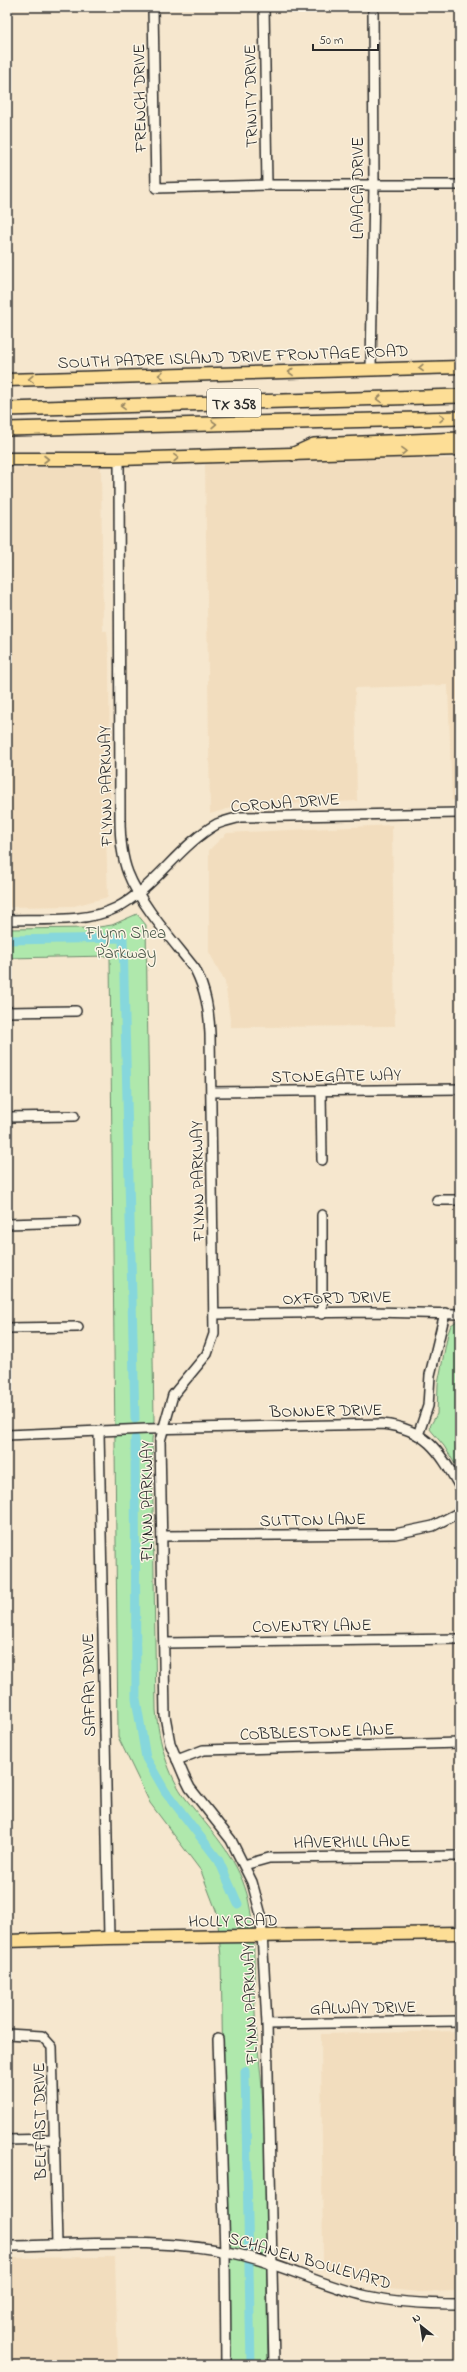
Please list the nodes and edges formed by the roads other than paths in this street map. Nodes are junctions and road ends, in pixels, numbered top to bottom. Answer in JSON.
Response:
{"nodes":[{"id":1,"x":153,"y":7,"type":"edge"},
{"id":2,"x":264,"y":7,"type":"edge"},
{"id":3,"x":373,"y":7,"type":"edge"},
{"id":4,"x":374,"y":184,"type":"junction"},
{"id":5,"x":267,"y":185,"type":"junction"},
{"id":6,"x":460,"y":185,"type":"edge"},
{"id":7,"x":460,"y":367,"type":"edge"},
{"id":8,"x":371,"y":369,"type":"junction"},
{"id":9,"x":7,"y":380,"type":"edge"},
{"id":10,"x":460,"y":396,"type":"edge"},
{"id":11,"x":7,"y":409,"type":"edge"},
{"id":12,"x":460,"y":418,"type":"edge"},
{"id":13,"x":7,"y":429,"type":"edge"},
{"id":14,"x":460,"y":439,"type":"edge"},
{"id":15,"x":460,"y":449,"type":"edge"},
{"id":16,"x":294,"y":454,"type":"junction"},
{"id":17,"x":119,"y":459,"type":"junction"},
{"id":18,"x":7,"y":460,"type":"edge"},
{"id":19,"x":460,"y":813,"type":"edge"},
{"id":20,"x":138,"y":893,"type":"junction"},
{"id":21,"x":7,"y":920,"type":"edge"},
{"id":22,"x":76,"y":1011,"type":"dead end"},
{"id":23,"x":7,"y":1012,"type":"edge"},
{"id":24,"x":460,"y":1089,"type":"edge"},
{"id":25,"x":212,"y":1092,"type":"junction"},
{"id":26,"x":321,"y":1092,"type":"junction"},
{"id":27,"x":74,"y":1116,"type":"dead end"},
{"id":28,"x":7,"y":1117,"type":"edge"},
{"id":29,"x":322,"y":1160,"type":"dead end"},
{"id":30,"x":437,"y":1200,"type":"dead end"},
{"id":31,"x":460,"y":1200,"type":"edge"},
{"id":32,"x":322,"y":1215,"type":"dead end"},
{"id":33,"x":75,"y":1222,"type":"dead end"},
{"id":34,"x":7,"y":1224,"type":"edge"},
{"id":35,"x":445,"y":1313,"type":"junction"},
{"id":36,"x":215,"y":1314,"type":"junction"},
{"id":37,"x":322,"y":1314,"type":"junction"},
{"id":38,"x":460,"y":1314,"type":"edge"},
{"id":39,"x":78,"y":1327,"type":"dead end"},
{"id":40,"x":7,"y":1328,"type":"edge"},
{"id":41,"x":164,"y":1428,"type":"junction"},
{"id":42,"x":99,"y":1432,"type":"junction"},
{"id":43,"x":418,"y":1434,"type":"junction"},
{"id":44,"x":7,"y":1435,"type":"edge"},
{"id":45,"x":460,"y":1487,"type":"edge"},
{"id":46,"x":460,"y":1512,"type":"edge"},
{"id":47,"x":162,"y":1536,"type":"junction"},
{"id":48,"x":460,"y":1639,"type":"edge"},
{"id":49,"x":164,"y":1643,"type":"junction"},
{"id":50,"x":460,"y":1743,"type":"edge"},
{"id":51,"x":177,"y":1760,"type":"junction"},
{"id":52,"x":460,"y":1856,"type":"edge"},
{"id":53,"x":244,"y":1865,"type":"junction"},
{"id":54,"x":460,"y":1933,"type":"edge"},
{"id":55,"x":263,"y":1936,"type":"junction"},
{"id":56,"x":109,"y":1938,"type":"junction"},
{"id":57,"x":7,"y":1941,"type":"edge"},
{"id":58,"x":460,"y":2021,"type":"edge"},
{"id":59,"x":267,"y":2024,"type":"junction"},
{"id":60,"x":7,"y":2034,"type":"edge"},
{"id":61,"x":218,"y":2039,"type":"dead end"},
{"id":62,"x":55,"y":2139,"type":"junction"},
{"id":63,"x":7,"y":2140,"type":"edge"},
{"id":64,"x":57,"y":2245,"type":"junction"},
{"id":65,"x":7,"y":2246,"type":"edge"},
{"id":66,"x":225,"y":2252,"type":"junction"},
{"id":67,"x":272,"y":2264,"type":"junction"},
{"id":68,"x":460,"y":2304,"type":"edge"},
{"id":69,"x":226,"y":2365,"type":"edge"},
{"id":70,"x":274,"y":2365,"type":"edge"}],
"edges":[{"from":1,"to":5,"type":"street","name":"FRENCH DRIVE"},
{"from":2,"to":5,"type":"street","name":"TRINITY DRIVE"},
{"from":3,"to":4,"type":"street","name":"LAVACA DRIVE"},
{"from":4,"to":5,"type":"street"},
{"from":4,"to":6,"type":"street"},
{"from":4,"to":8,"type":"street","name":"LAVACA DRIVE"},
{"from":7,"to":8,"type":"main road","name":"SOUTH PADRE ISLAND DRIVE FRONTAGE ROAD","one_way":true},
{"from":8,"to":9,"type":"main road","name":"SOUTH PADRE ISLAND DRIVE FRONTAGE ROAD","one_way":true},
{"from":10,"to":11,"type":"highway","number":"TX 358","one_way":true},
{"from":13,"to":12,"type":"highway","number":"TX 358","one_way":true},
{"from":14,"to":16,"type":"highway"},
{"from":16,"to":15,"type":"main road","one_way":true},
{"from":17,"to":16,"type":"main road","one_way":true},
{"from":18,"to":17,"type":"main road","one_way":true},
{"from":17,"to":20,"type":"street","name":"FLYNN PARKWAY"},
{"from":19,"to":20,"type":"street","name":"CORONA DRIVE"},
{"from":20,"to":21,"type":"street","name":"CORONA DRIVE"},
{"from":20,"to":25,"type":"street","name":"FLYNN PARKWAY"},
{"from":22,"to":23,"type":"street"},
{"from":24,"to":26,"type":"street","name":"STONEGATE WAY"},
{"from":25,"to":26,"type":"street","name":"STONEGATE WAY"},
{"from":25,"to":36,"type":"street","name":"FLYNN PARKWAY"},
{"from":26,"to":29,"type":"street"},
{"from":27,"to":28,"type":"street"},
{"from":30,"to":31,"type":"street"},
{"from":32,"to":37,"type":"street"},
{"from":33,"to":34,"type":"street"},
{"from":35,"to":37,"type":"street","name":"OXFORD DRIVE"},
{"from":35,"to":38,"type":"street","name":"OXFORD DRIVE"},
{"from":35,"to":43,"type":"street"},
{"from":36,"to":37,"type":"street","name":"OXFORD DRIVE"},
{"from":36,"to":41,"type":"street","name":"FLYNN PARKWAY"},
{"from":39,"to":40,"type":"street"},
{"from":41,"to":42,"type":"street","name":"BONNER DRIVE"},
{"from":41,"to":43,"type":"street","name":"BONNER DRIVE"},
{"from":41,"to":47,"type":"street","name":"FLYNN PARKWAY"},
{"from":42,"to":44,"type":"street","name":"BONNER DRIVE"},
{"from":42,"to":56,"type":"street","name":"SAFARI DRIVE"},
{"from":43,"to":45,"type":"street","name":"BONNER DRIVE"},
{"from":46,"to":47,"type":"street","name":"SUTTON LANE"},
{"from":47,"to":49,"type":"street","name":"FLYNN PARKWAY"},
{"from":48,"to":49,"type":"street","name":"COVENTRY LANE"},
{"from":49,"to":51,"type":"street","name":"FLYNN PARKWAY"},
{"from":50,"to":51,"type":"street","name":"COBBLESTONE LANE"},
{"from":51,"to":53,"type":"street","name":"FLYNN PARKWAY"},
{"from":52,"to":53,"type":"street","name":"HAVERHILL LANE"},
{"from":53,"to":55,"type":"street","name":"FLYNN PARKWAY"},
{"from":54,"to":55,"type":"main road","name":"HOLLY ROAD"},
{"from":55,"to":56,"type":"main road","name":"HOLLY ROAD"},
{"from":55,"to":59,"type":"street","name":"FLYNN PARKWAY"},
{"from":56,"to":57,"type":"main road","name":"HOLLY ROAD"},
{"from":58,"to":59,"type":"street","name":"GALWAY DRIVE"},
{"from":59,"to":67,"type":"street","name":"FLYNN PARKWAY"},
{"from":60,"to":62,"type":"street","name":"BELFAST DRIVE"},
{"from":61,"to":66,"type":"street","name":"FLYNN PARKWAY"},
{"from":62,"to":63,"type":"street"},
{"from":62,"to":64,"type":"street","name":"BELFAST DRIVE"},
{"from":64,"to":65,"type":"street","name":"SCHANEN BOULEVARD"},
{"from":64,"to":66,"type":"street","name":"SCHANEN BOULEVARD"},
{"from":66,"to":67,"type":"street","name":"SCHANEN BOULEVARD"},
{"from":66,"to":69,"type":"street","name":"FLYNN PARKWAY"},
{"from":67,"to":68,"type":"street","name":"SCHANEN BOULEVARD"},
{"from":67,"to":70,"type":"street","name":"FLYNN PARKWAY"}]}
